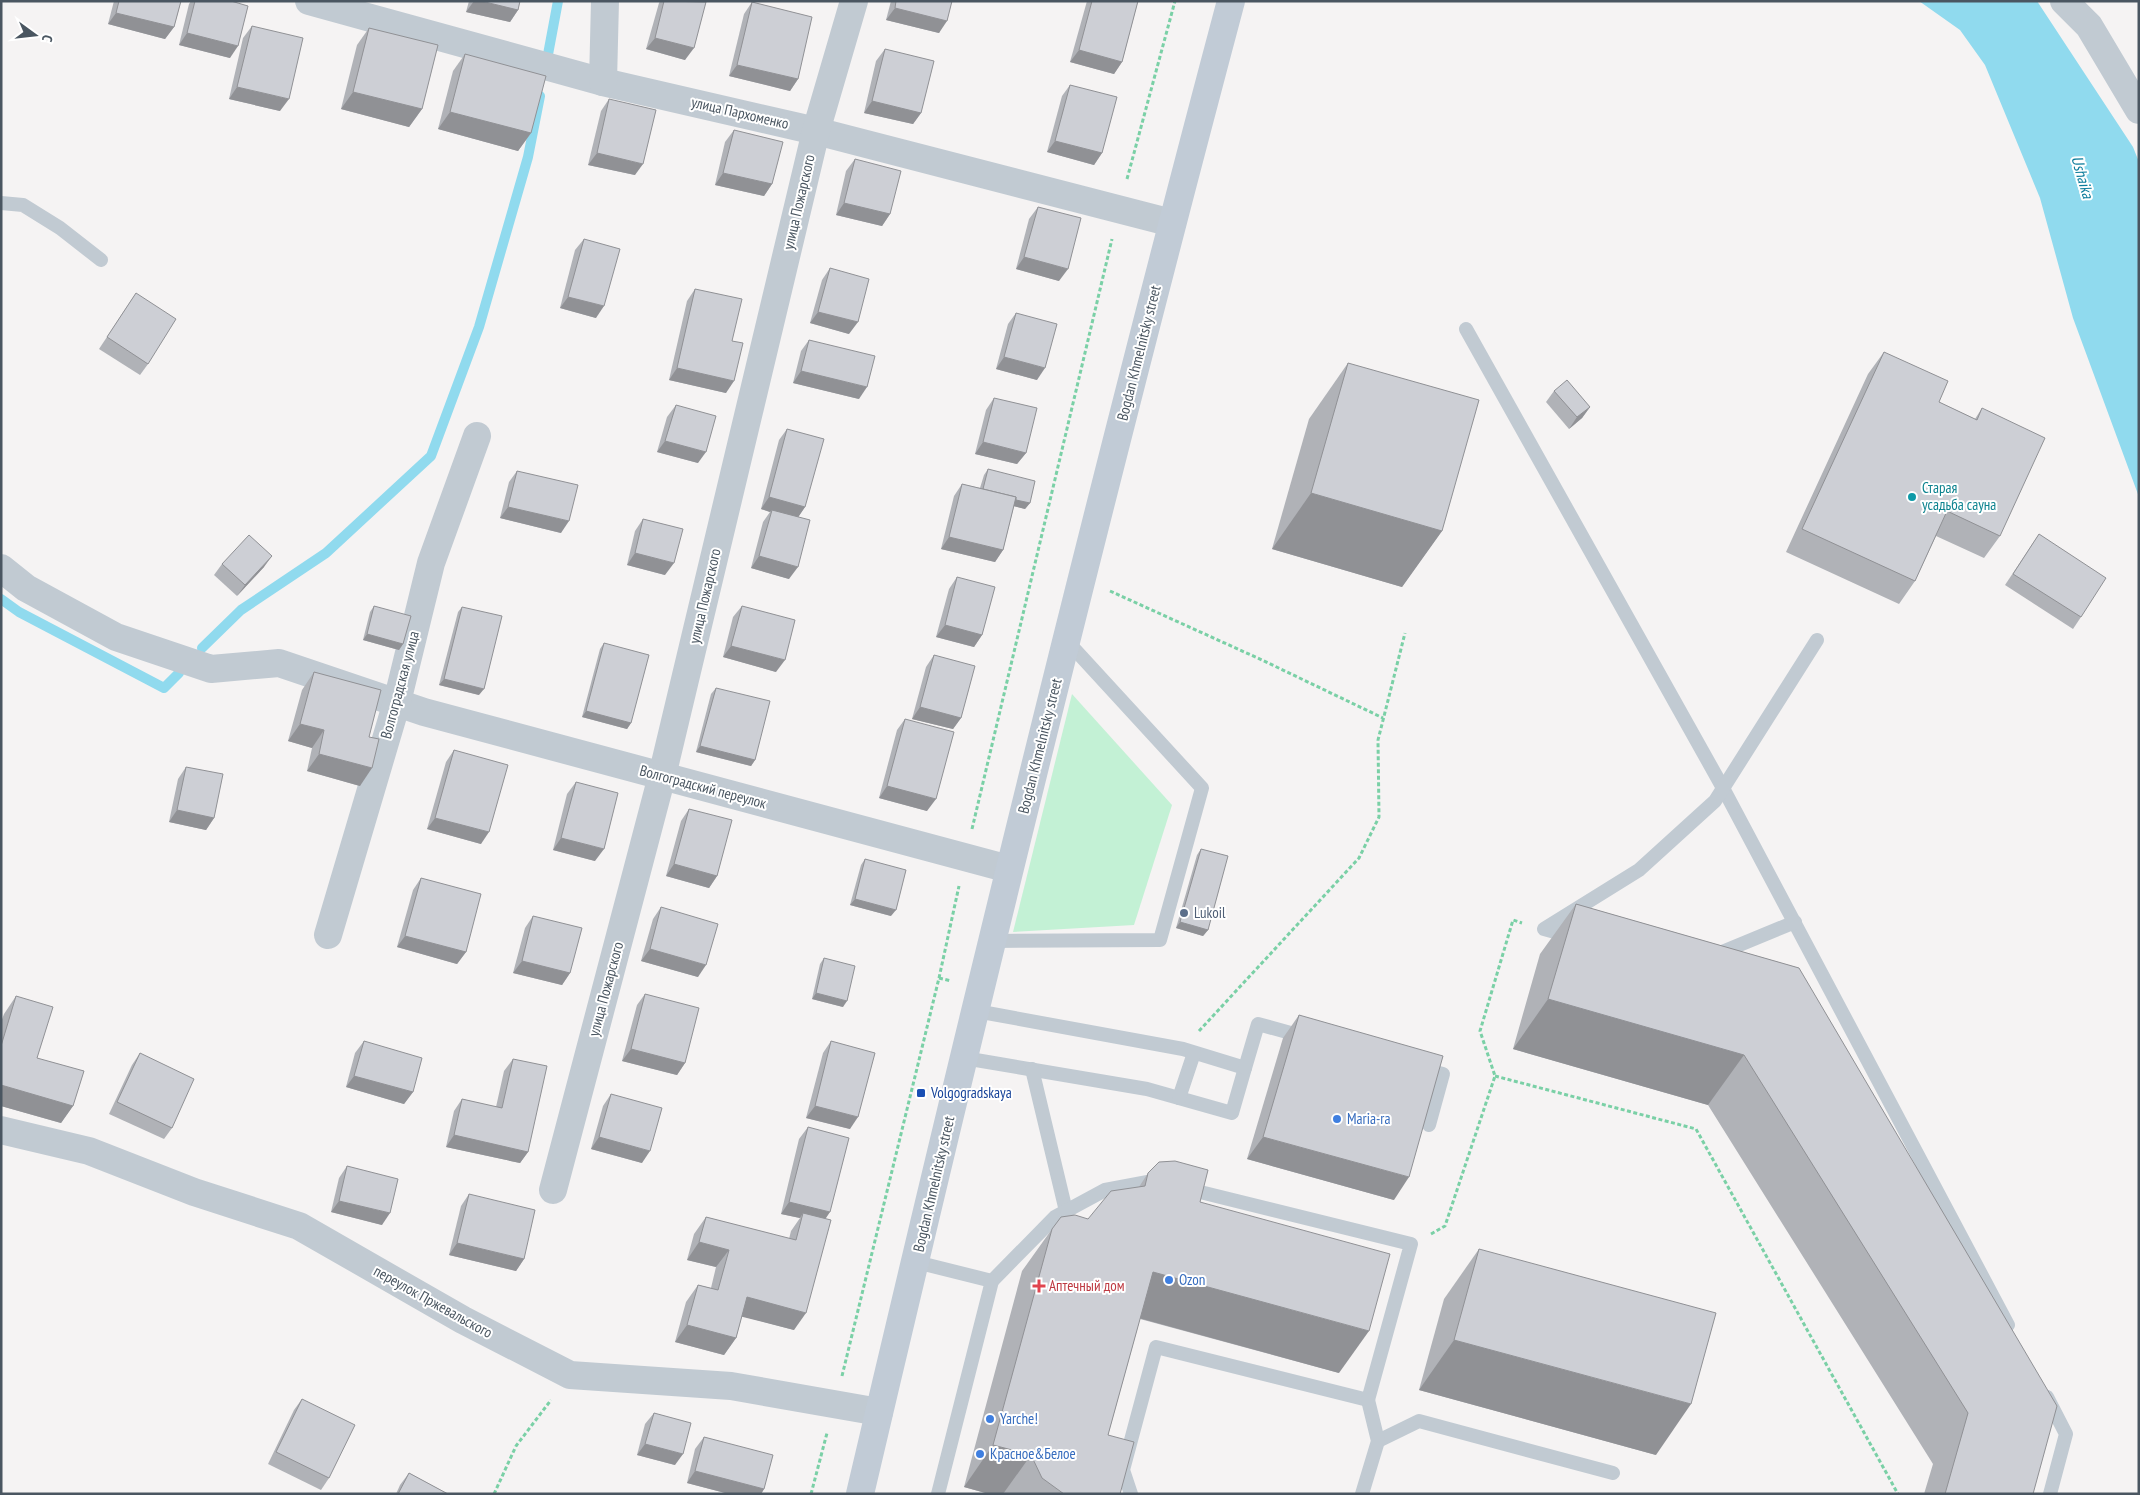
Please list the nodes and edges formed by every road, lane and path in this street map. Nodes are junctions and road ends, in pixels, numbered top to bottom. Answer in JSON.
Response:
{"nodes":[{"id":1,"x":308,"y":1,"type":"edge"},
{"id":2,"x":605,"y":1,"type":"edge"},
{"id":3,"x":854,"y":1,"type":"edge"},
{"id":4,"x":1174,"y":1,"type":"edge"},
{"id":5,"x":1230,"y":1,"type":"edge"},
{"id":6,"x":2064,"y":1,"type":"edge"},
{"id":7,"x":604,"y":82,"type":"junction"},
{"id":8,"x":2139,"y":110,"type":"edge"},
{"id":9,"x":816,"y":130,"type":"junction"},
{"id":10,"x":1,"y":203,"type":"edge"},
{"id":11,"x":1118,"y":209,"type":"junction"},
{"id":12,"x":1172,"y":223,"type":"junction"},
{"id":13,"x":101,"y":260,"type":"dead end"},
{"id":14,"x":1466,"y":330,"type":"dead end"},
{"id":15,"x":477,"y":436,"type":"dead end"},
{"id":16,"x":1,"y":568,"type":"edge"},
{"id":17,"x":1082,"y":578,"type":"junction"},
{"id":18,"x":1404,"y":633,"type":"dead end"},
{"id":19,"x":1816,"y":640,"type":"dead end"},
{"id":20,"x":1067,"y":641,"type":"junction"},
{"id":21,"x":397,"y":702,"type":"junction"},
{"id":22,"x":1383,"y":718,"type":"junction"},
{"id":23,"x":662,"y":776,"type":"junction"},
{"id":24,"x":1723,"y":788,"type":"junction"},
{"id":25,"x":966,"y":857,"type":"junction"},
{"id":26,"x":1009,"y":869,"type":"junction"},
{"id":27,"x":1795,"y":922,"type":"junction"},
{"id":28,"x":1544,"y":929,"type":"junction"},
{"id":29,"x":328,"y":935,"type":"dead end"},
{"id":30,"x":992,"y":941,"type":"junction"},
{"id":31,"x":1590,"y":942,"type":"edge"},
{"id":32,"x":1700,"y":961,"type":"edge"},
{"id":33,"x":976,"y":1011,"type":"junction"},
{"id":34,"x":1323,"y":1042,"type":"edge"},
{"id":35,"x":1188,"y":1051,"type":"junction"},
{"id":36,"x":964,"y":1058,"type":"junction"},
{"id":37,"x":1406,"y":1064,"type":"edge"},
{"id":38,"x":1245,"y":1068,"type":"junction"},
{"id":39,"x":1032,"y":1070,"type":"junction"},
{"id":40,"x":1495,"y":1076,"type":"junction"},
{"id":41,"x":1179,"y":1098,"type":"junction"},
{"id":42,"x":1429,"y":1125,"type":"edge"},
{"id":43,"x":1,"y":1130,"type":"edge"},
{"id":44,"x":553,"y":1190,"type":"dead end"},
{"id":45,"x":1066,"y":1211,"type":"junction"},
{"id":46,"x":1411,"y":1244,"type":"junction"},
{"id":47,"x":916,"y":1262,"type":"junction"},
{"id":48,"x":992,"y":1281,"type":"junction"},
{"id":49,"x":2015,"y":1337,"type":"edge"},
{"id":50,"x":570,"y":1375,"type":"junction"},
{"id":51,"x":2038,"y":1381,"type":"edge"},
{"id":52,"x":1368,"y":1400,"type":"junction"},
{"id":53,"x":835,"y":1404,"type":"junction"},
{"id":54,"x":879,"y":1412,"type":"junction"},
{"id":55,"x":1378,"y":1442,"type":"junction"},
{"id":56,"x":1613,"y":1473,"type":"dead end"},
{"id":57,"x":494,"y":1494,"type":"edge"},
{"id":58,"x":811,"y":1494,"type":"edge"},
{"id":59,"x":860,"y":1494,"type":"edge"},
{"id":60,"x":938,"y":1494,"type":"edge"},
{"id":61,"x":1131,"y":1494,"type":"edge"},
{"id":62,"x":1362,"y":1494,"type":"edge"},
{"id":63,"x":1898,"y":1494,"type":"edge"},
{"id":64,"x":2050,"y":1494,"type":"edge"}],
"edges":[{"from":1,"to":7,"type":"street","name":"улица Пархоменко"},
{"from":2,"to":7,"type":"street"},
{"from":3,"to":9,"type":"street","name":"улица Пожарского"},
{"from":4,"to":11,"type":"path"},
{"from":5,"to":12,"type":"street","name":"Bogdan Khmelnitsky street"},
{"from":6,"to":8,"type":"street"},
{"from":7,"to":9,"type":"street","name":"улица Пархоменко"},
{"from":9,"to":11,"type":"street","name":"улица Пархоменко"},
{"from":9,"to":23,"type":"street","name":"улица Пожарского"},
{"from":10,"to":13,"type":"lane"},
{"from":11,"to":12,"type":"street","name":"улица Пархоменко"},
{"from":11,"to":25,"type":"path"},
{"from":12,"to":17,"type":"street","name":"Bogdan Khmelnitsky street"},
{"from":14,"to":24,"type":"lane"},
{"from":15,"to":21,"type":"street","name":"Волгоградская улица"},
{"from":16,"to":21,"type":"street","name":"Волгоградский переулок"},
{"from":17,"to":20,"type":"street","name":"Bogdan Khmelnitsky street"},
{"from":17,"to":22,"type":"path"},
{"from":18,"to":22,"type":"path"},
{"from":19,"to":24,"type":"lane"},
{"from":20,"to":26,"type":"street","name":"Bogdan Khmelnitsky street"},
{"from":20,"to":30,"type":"lane"},
{"from":21,"to":23,"type":"street","name":"Волгоградский переулок"},
{"from":21,"to":29,"type":"street","name":"Волгоградская улица"},
{"from":22,"to":35,"type":"path"},
{"from":23,"to":25,"type":"street","name":"Волгоградский переулок"},
{"from":23,"to":44,"type":"street","name":"улица Пожарского"},
{"from":24,"to":27,"type":"lane"},
{"from":24,"to":28,"type":"lane"},
{"from":25,"to":26,"type":"street","name":"Волгоградский переулок"},
{"from":25,"to":53,"type":"path"},
{"from":26,"to":30,"type":"street","name":"Bogdan Khmelnitsky street"},
{"from":27,"to":32,"type":"lane"},
{"from":27,"to":49,"type":"lane"},
{"from":28,"to":31,"type":"lane"},
{"from":28,"to":40,"type":"path"},
{"from":30,"to":33,"type":"street","name":"Bogdan Khmelnitsky street"},
{"from":33,"to":35,"type":"lane"},
{"from":33,"to":36,"type":"street","name":"Bogdan Khmelnitsky street"},
{"from":34,"to":38,"type":"lane"},
{"from":35,"to":38,"type":"lane"},
{"from":35,"to":41,"type":"lane"},
{"from":36,"to":39,"type":"lane"},
{"from":36,"to":47,"type":"street","name":"Bogdan Khmelnitsky street"},
{"from":37,"to":42,"type":"lane"},
{"from":38,"to":41,"type":"lane"},
{"from":39,"to":41,"type":"lane"},
{"from":39,"to":45,"type":"lane"},
{"from":40,"to":46,"type":"path"},
{"from":40,"to":63,"type":"path"},
{"from":43,"to":50,"type":"street","name":"переулок Пржевальского"},
{"from":45,"to":46,"type":"lane"},
{"from":45,"to":48,"type":"lane"},
{"from":46,"to":52,"type":"lane"},
{"from":47,"to":48,"type":"lane"},
{"from":47,"to":54,"type":"street","name":"Bogdan Khmelnitsky street"},
{"from":48,"to":60,"type":"lane"},
{"from":50,"to":53,"type":"street","name":"переулок Пржевальского"},
{"from":50,"to":57,"type":"path"},
{"from":51,"to":64,"type":"lane"},
{"from":52,"to":55,"type":"lane"},
{"from":52,"to":61,"type":"lane"},
{"from":53,"to":54,"type":"street","name":"переулок Пржевальского"},
{"from":53,"to":58,"type":"path"},
{"from":54,"to":59,"type":"street","name":"Bogdan Khmelnitsky street"},
{"from":55,"to":56,"type":"lane"},
{"from":55,"to":62,"type":"lane"}]}
